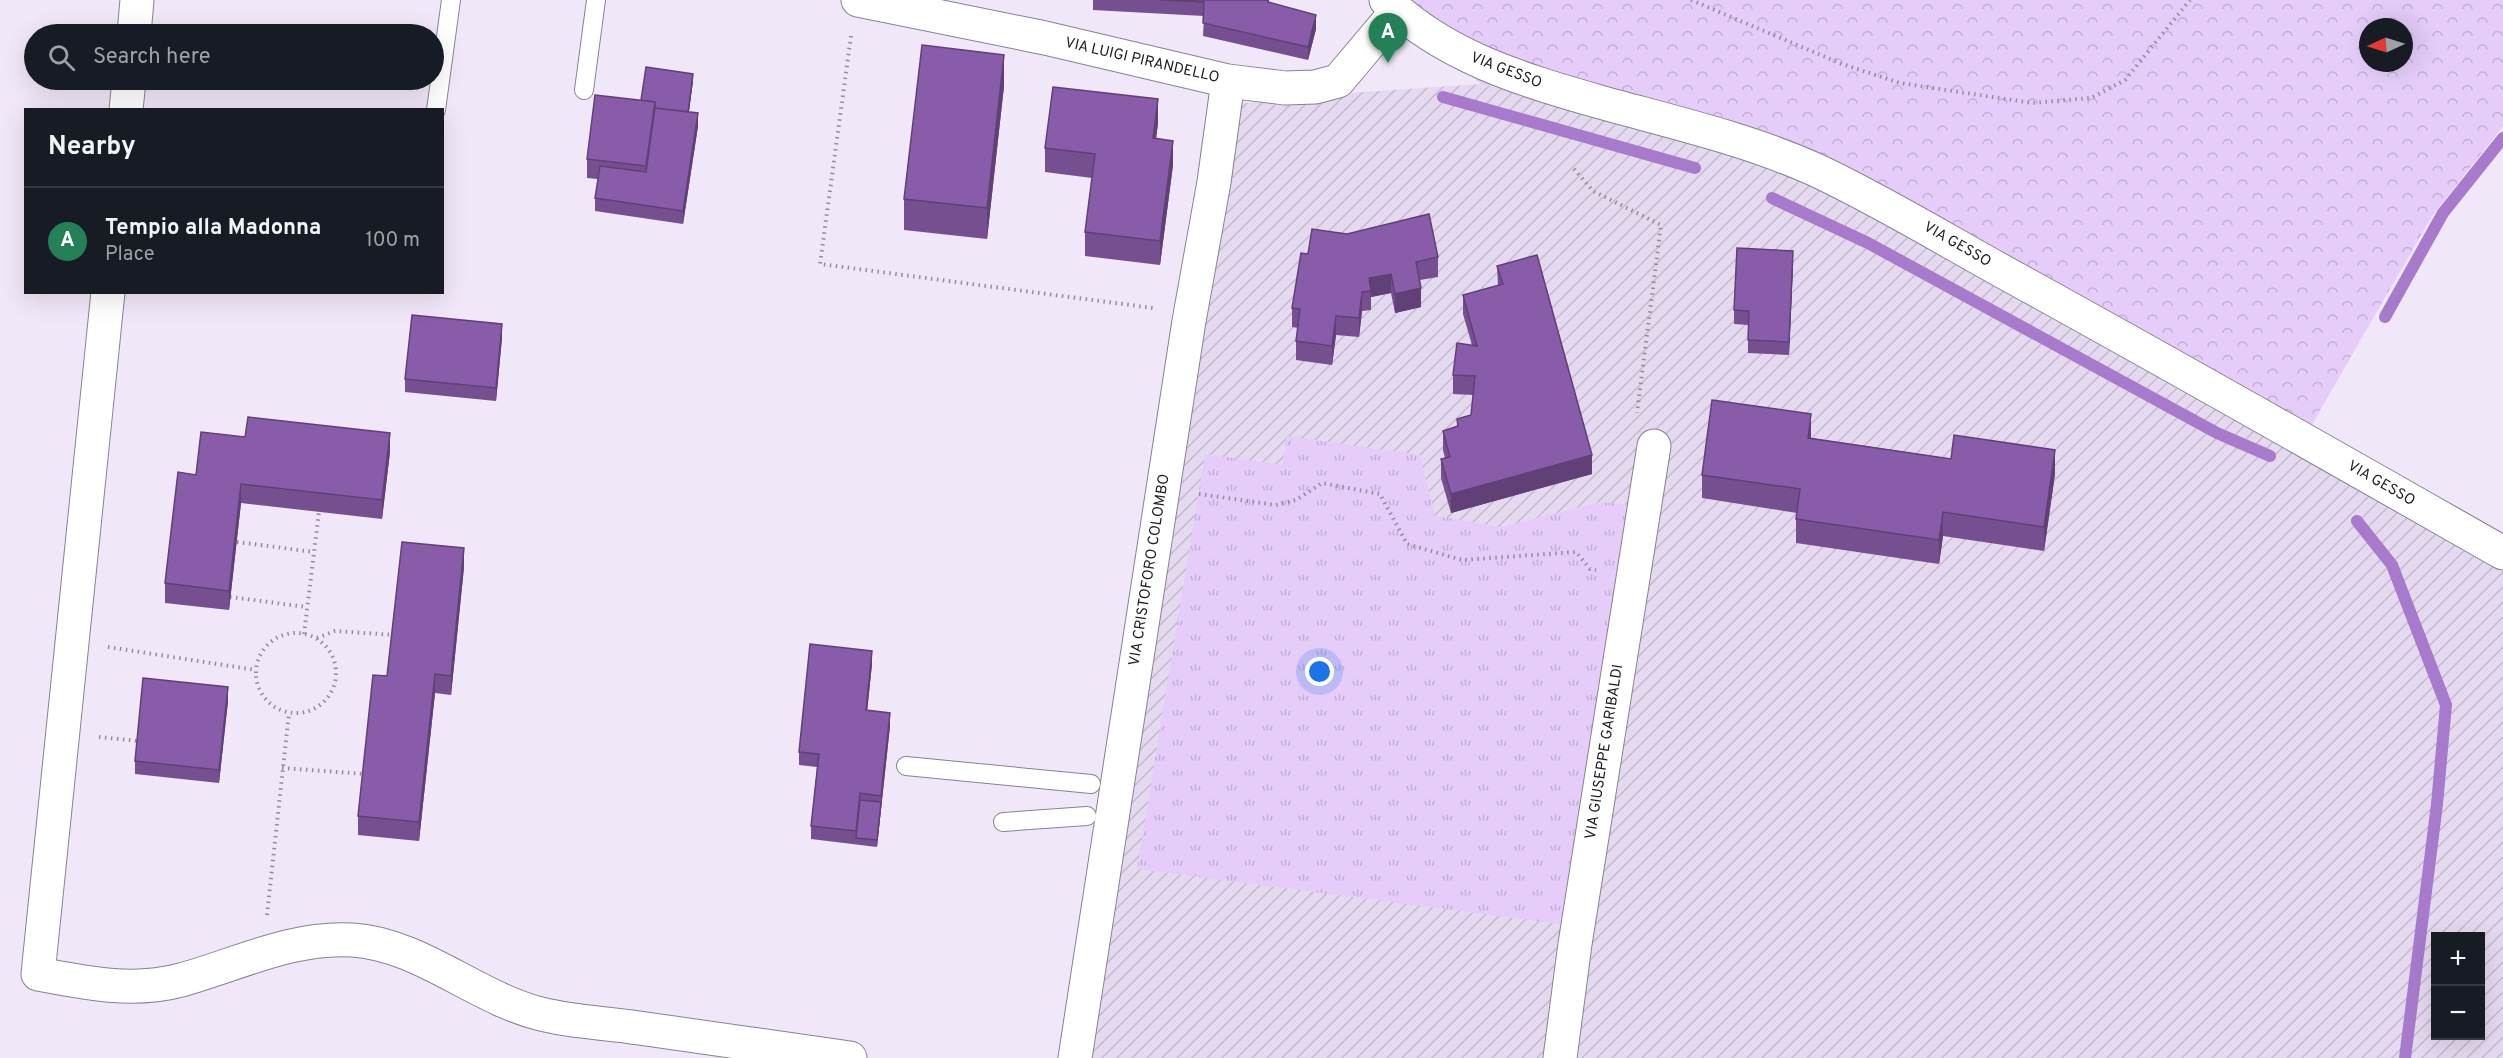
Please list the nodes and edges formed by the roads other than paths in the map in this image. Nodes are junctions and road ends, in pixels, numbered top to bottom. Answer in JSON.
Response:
{"nodes":[{"id":1,"x":137,"y":0,"type":"edge"},
{"id":2,"x":451,"y":0,"type":"edge"},
{"id":3,"x":596,"y":0,"type":"edge"},
{"id":4,"x":858,"y":0,"type":"edge"},
{"id":5,"x":1392,"y":5,"type":"edge"},
{"id":6,"x":135,"y":24,"type":"edge"},
{"id":7,"x":444,"y":51,"type":"edge"},
{"id":8,"x":1228,"y":81,"type":"junction"},
{"id":9,"x":128,"y":90,"type":"edge"},
{"id":10,"x":439,"y":90,"type":"edge"},
{"id":11,"x":584,"y":90,"type":"dead end"},
{"id":12,"x":126,"y":108,"type":"edge"},
{"id":13,"x":436,"y":108,"type":"edge"},
{"id":14,"x":108,"y":294,"type":"edge"},
{"id":15,"x":1645,"y":434,"type":"road end"},
{"id":16,"x":2503,"y":554,"type":"edge"},
{"id":17,"x":906,"y":766,"type":"dead end"},
{"id":18,"x":1091,"y":784,"type":"dead end"},
{"id":19,"x":1087,"y":816,"type":"dead end"},
{"id":20,"x":1003,"y":822,"type":"dead end"},
{"id":21,"x":850,"y":1058,"type":"edge"},
{"id":22,"x":1075,"y":1058,"type":"edge"},
{"id":23,"x":1560,"y":1058,"type":"edge"}],
"edges":[{"from":1,"to":6,"type":"street"},
{"from":2,"to":7,"type":"lane"},
{"from":3,"to":11,"type":"lane"},
{"from":4,"to":8,"type":"street","name":"VIA LUIGI PIRANDELLO"},
{"from":5,"to":8,"type":"street","name":"VIA LUIGI PIRANDELLO"},
{"from":5,"to":16,"type":"street","name":"VIA GESSO"},
{"from":8,"to":22,"type":"street","name":"VIA CRISTOFORO COLOMBO"},
{"from":9,"to":12,"type":"street"},
{"from":10,"to":13,"type":"lane"},
{"from":14,"to":21,"type":"street"},
{"from":15,"to":23,"type":"street","name":"VIA GIUSEPPE GARIBALDI"},
{"from":17,"to":18,"type":"lane"},
{"from":19,"to":20,"type":"lane"}]}
